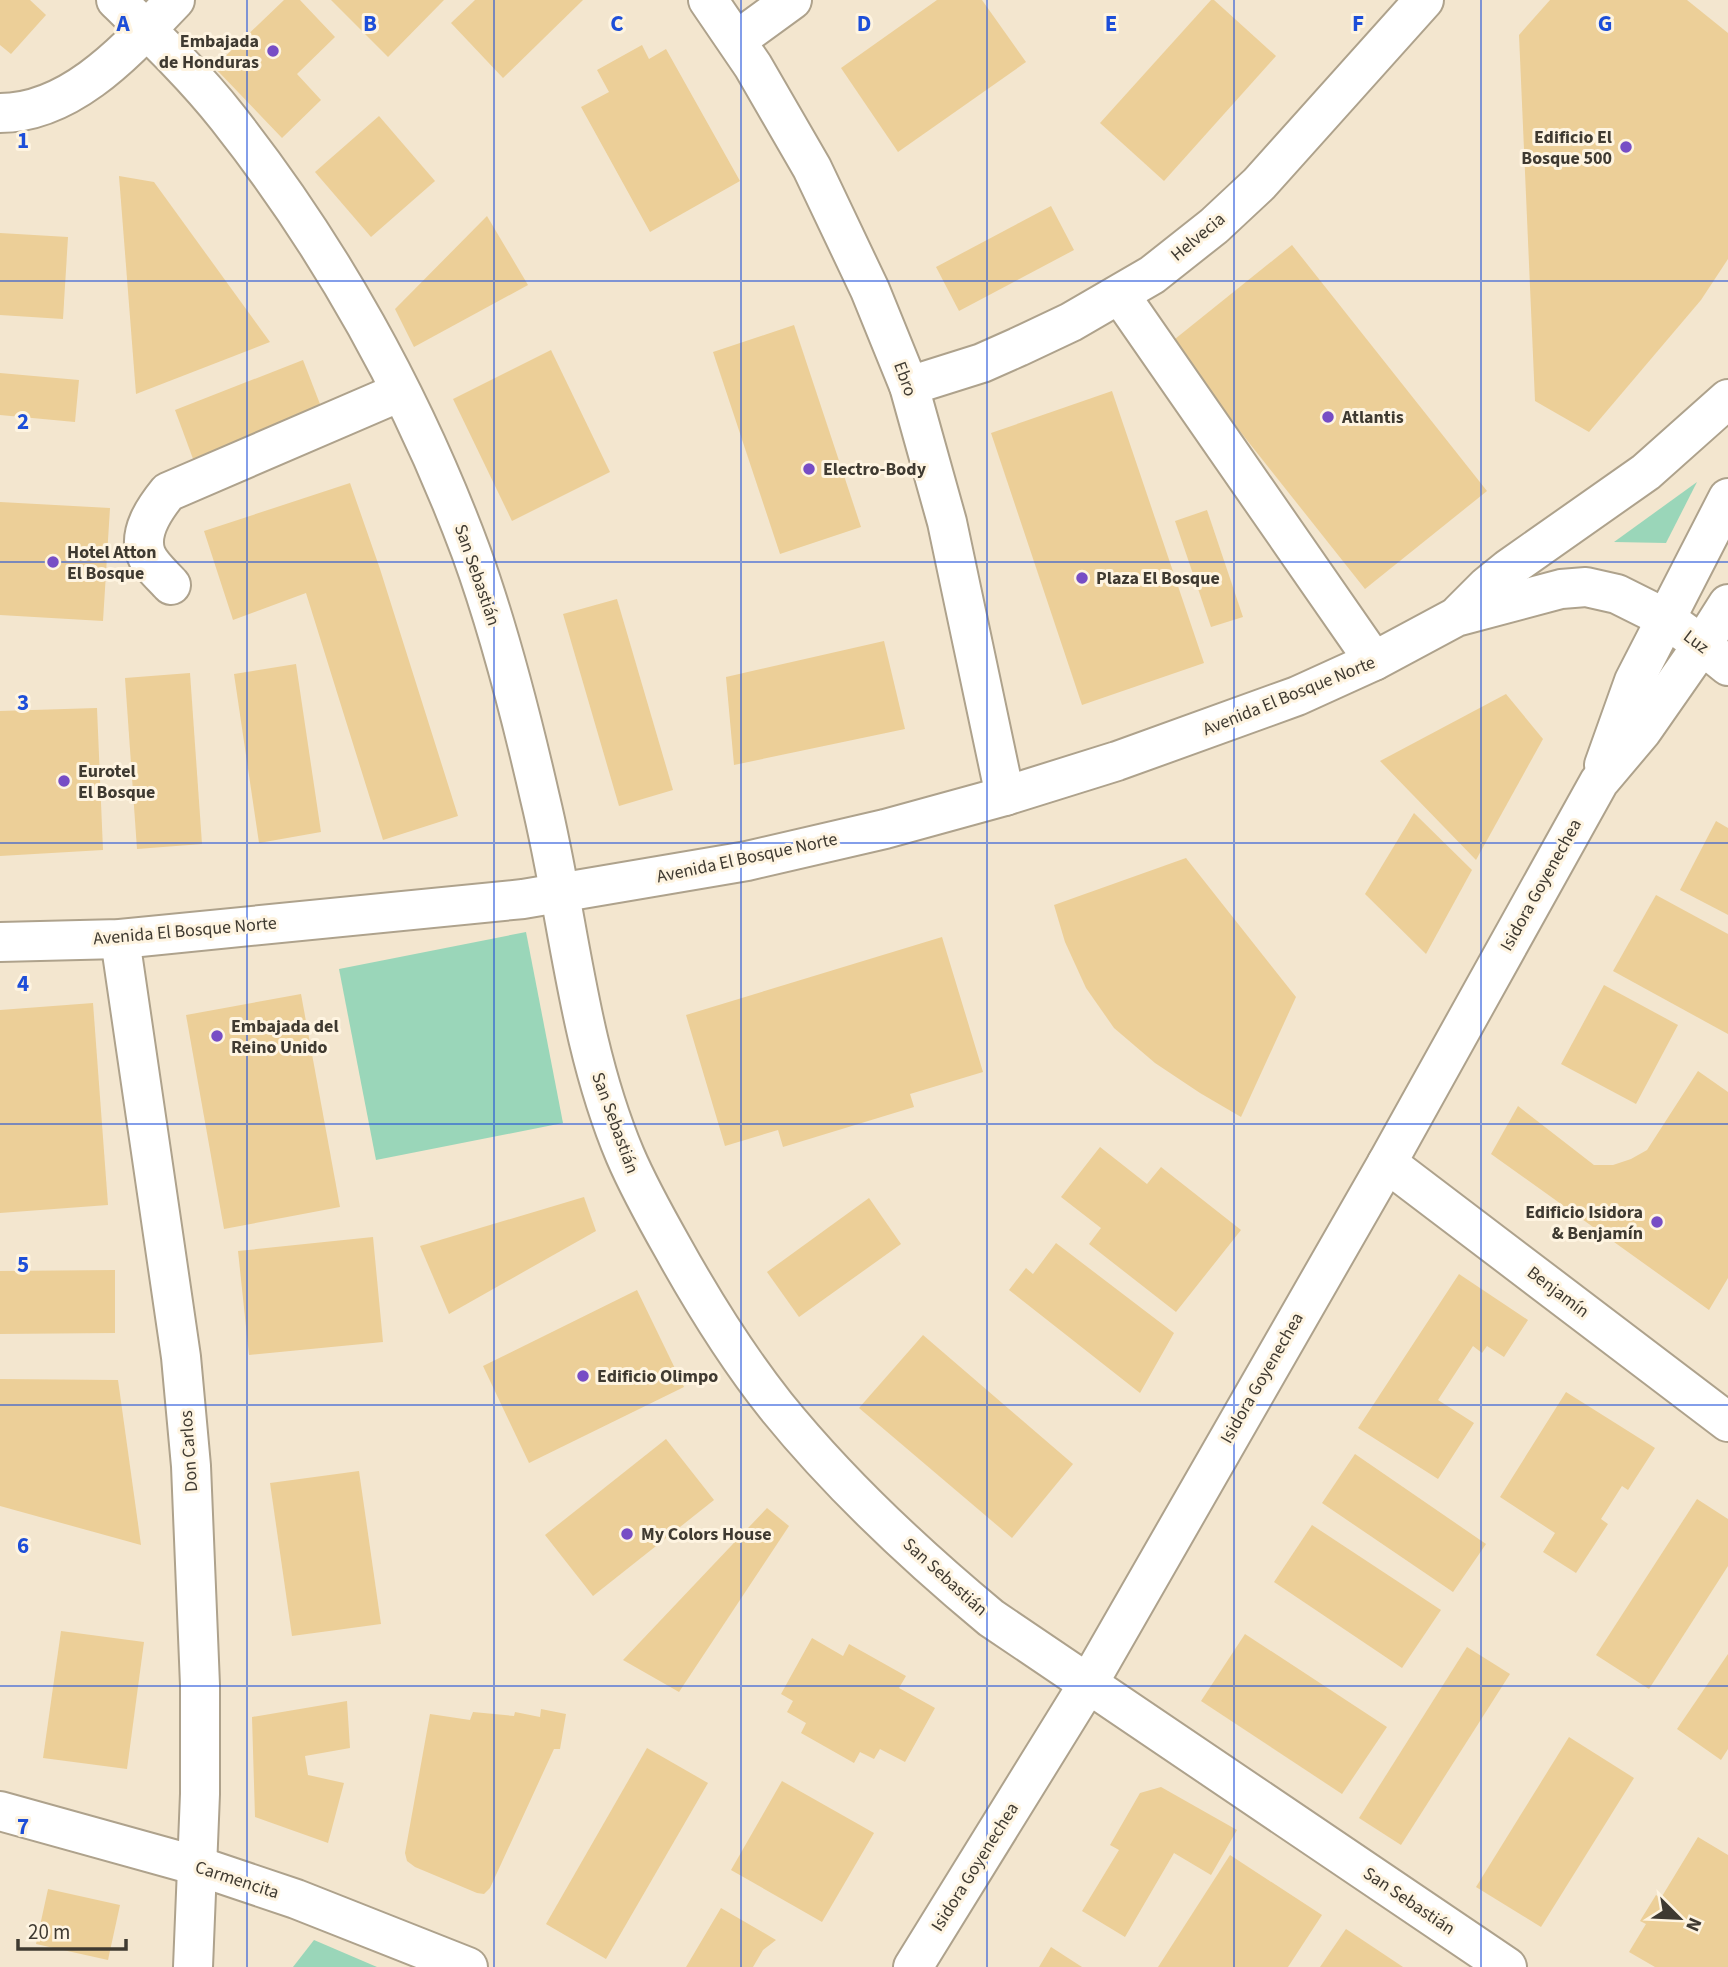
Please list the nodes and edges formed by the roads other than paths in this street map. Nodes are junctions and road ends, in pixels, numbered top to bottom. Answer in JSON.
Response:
{"nodes":[{"id":1,"x":117,"y":0,"type":"edge"},
{"id":2,"x":175,"y":0,"type":"edge"},
{"id":3,"x":708,"y":0,"type":"edge"},
{"id":4,"x":792,"y":0,"type":"edge"},
{"id":5,"x":1423,"y":0,"type":"edge"},
{"id":6,"x":146,"y":30,"type":"junction"},
{"id":7,"x":737,"y":40,"type":"junction"},
{"id":8,"x":0,"y":113,"type":"edge"},
{"id":9,"x":1120,"y":295,"type":"junction"},
{"id":10,"x":909,"y":386,"type":"junction"},
{"id":11,"x":400,"y":392,"type":"junction"},
{"id":12,"x":1728,"y":400,"type":"edge"},
{"id":13,"x":1728,"y":498,"type":"edge"},
{"id":14,"x":171,"y":585,"type":"dead end"},
{"id":15,"x":1728,"y":604,"type":"edge"},
{"id":16,"x":1456,"y":617,"type":"junction"},
{"id":17,"x":1665,"y":618,"type":"junction"},
{"id":18,"x":1715,"y":655,"type":"edge"},
{"id":19,"x":1374,"y":661,"type":"junction"},
{"id":20,"x":1599,"y":782,"type":"junction"},
{"id":21,"x":1005,"y":796,"type":"junction"},
{"id":22,"x":562,"y":894,"type":"junction"},
{"id":23,"x":121,"y":939,"type":"junction"},
{"id":24,"x":0,"y":942,"type":"edge"},
{"id":25,"x":1387,"y":1163,"type":"junction"},
{"id":26,"x":1728,"y":1422,"type":"edge"},
{"id":27,"x":1087,"y":1684,"type":"junction"},
{"id":28,"x":0,"y":1811,"type":"edge"},
{"id":29,"x":198,"y":1866,"type":"junction"},
{"id":30,"x":192,"y":1967,"type":"edge"},
{"id":31,"x":468,"y":1967,"type":"edge"},
{"id":32,"x":913,"y":1967,"type":"edge"},
{"id":33,"x":1507,"y":1967,"type":"edge"}],
"edges":[{"from":1,"to":6,"type":"street","name":"San Sebastián"},
{"from":2,"to":6,"type":"street"},
{"from":3,"to":7,"type":"street","name":"Ebro"},
{"from":4,"to":7,"type":"street"},
{"from":5,"to":9,"type":"street","name":"Helvecia"},
{"from":6,"to":8,"type":"street"},
{"from":6,"to":11,"type":"street","name":"San Sebastián"},
{"from":7,"to":10,"type":"street","name":"Ebro"},
{"from":9,"to":10,"type":"street","name":"Helvecia"},
{"from":9,"to":19,"type":"street"},
{"from":10,"to":21,"type":"street","name":"Ebro"},
{"from":11,"to":14,"type":"street"},
{"from":11,"to":22,"type":"street","name":"San Sebastián"},
{"from":12,"to":16,"type":"street","name":"Avenida El Bosque Norte"},
{"from":13,"to":17,"type":"street","name":"Isidora Goyenechea"},
{"from":15,"to":18,"type":"street","name":"Isidora Goyenechea"},
{"from":16,"to":17,"type":"street","name":"Avenida El Bosque Norte"},
{"from":16,"to":19,"type":"street","name":"Avenida El Bosque Norte"},
{"from":17,"to":18,"type":"street","name":"Luz"},
{"from":17,"to":20,"type":"street","name":"Isidora Goyenechea"},
{"from":18,"to":20,"type":"street","name":"Isidora Goyenechea"},
{"from":19,"to":21,"type":"street","name":"Avenida El Bosque Norte"},
{"from":20,"to":25,"type":"street","name":"Isidora Goyenechea"},
{"from":21,"to":22,"type":"street","name":"Avenida El Bosque Norte"},
{"from":22,"to":23,"type":"street","name":"Avenida El Bosque Norte"},
{"from":22,"to":27,"type":"street","name":"San Sebastián"},
{"from":23,"to":24,"type":"street","name":"Avenida El Bosque Norte"},
{"from":23,"to":29,"type":"street","name":"Don Carlos"},
{"from":25,"to":26,"type":"street","name":"Benjamín"},
{"from":25,"to":27,"type":"street","name":"Isidora Goyenechea"},
{"from":27,"to":32,"type":"street","name":"Isidora Goyenechea"},
{"from":27,"to":33,"type":"street","name":"San Sebastián"},
{"from":28,"to":29,"type":"street","name":"Carmencita"},
{"from":29,"to":30,"type":"street","name":"Don Carlos"},
{"from":29,"to":31,"type":"street","name":"Carmencita"}]}
